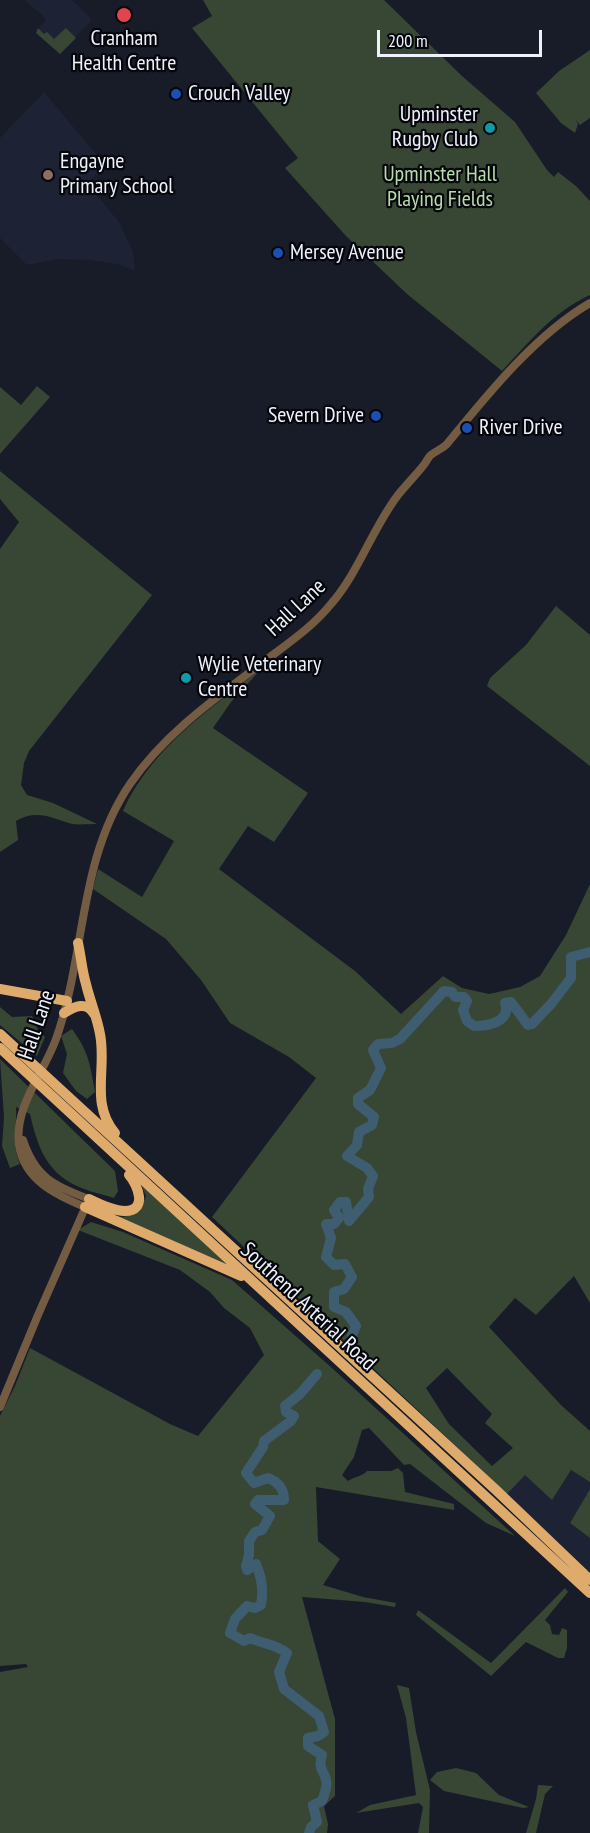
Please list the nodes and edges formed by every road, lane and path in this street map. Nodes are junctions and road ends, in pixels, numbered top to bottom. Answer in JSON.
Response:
{"nodes":[{"id":1,"x":590,"y":303,"type":"edge"},
{"id":2,"x":78,"y":943,"type":"junction"},
{"id":3,"x":0,"y":989,"type":"edge"},
{"id":4,"x":67,"y":1001,"type":"junction"},
{"id":5,"x":64,"y":1013,"type":"junction"},
{"id":6,"x":97,"y":1018,"type":"junction"},
{"id":7,"x":0,"y":1034,"type":"edge"},
{"id":8,"x":0,"y":1048,"type":"edge"},
{"id":9,"x":84,"y":1125,"type":"junction"},
{"id":10,"x":20,"y":1131,"type":"junction"},
{"id":11,"x":136,"y":1160,"type":"junction"},
{"id":12,"x":70,"y":1201,"type":"junction"},
{"id":13,"x":87,"y":1203,"type":"junction"},
{"id":14,"x":80,"y":1219,"type":"junction"},
{"id":15,"x":261,"y":1290,"type":"junction"},
{"id":16,"x":0,"y":1407,"type":"edge"},
{"id":17,"x":590,"y":1580,"type":"edge"},
{"id":18,"x":590,"y":1593,"type":"edge"}],
"edges":[{"from":1,"to":2,"type":"street","name":"Hall Lane"},
{"from":2,"to":4,"type":"street","name":"Hall Lane"},
{"from":2,"to":6,"type":"highway"},
{"from":3,"to":4,"type":"highway"},
{"from":4,"to":5,"type":"street","name":"Hall Lane"},
{"from":5,"to":6,"type":"highway"},
{"from":5,"to":10,"type":"street","name":"Hall Lane"},
{"from":6,"to":11,"type":"highway"},
{"from":7,"to":11,"type":"highway","name":"Southend Arterial Road"},
{"from":8,"to":9,"type":"highway","name":"Southend Arterial Road"},
{"from":9,"to":13,"type":"highway"},
{"from":9,"to":15,"type":"highway","name":"Southend Arterial Road"},
{"from":10,"to":12,"type":"street","name":"Hall Lane"},
{"from":10,"to":13,"type":"street"},
{"from":11,"to":17,"type":"highway","name":"Southend Arterial Road"},
{"from":12,"to":13,"type":"street","name":"Hall Lane"},
{"from":12,"to":14,"type":"street"},
{"from":13,"to":14,"type":"street"},
{"from":13,"to":15,"type":"highway"},
{"from":14,"to":16,"type":"street"},
{"from":15,"to":18,"type":"highway","name":"Southend Arterial Road"}]}
